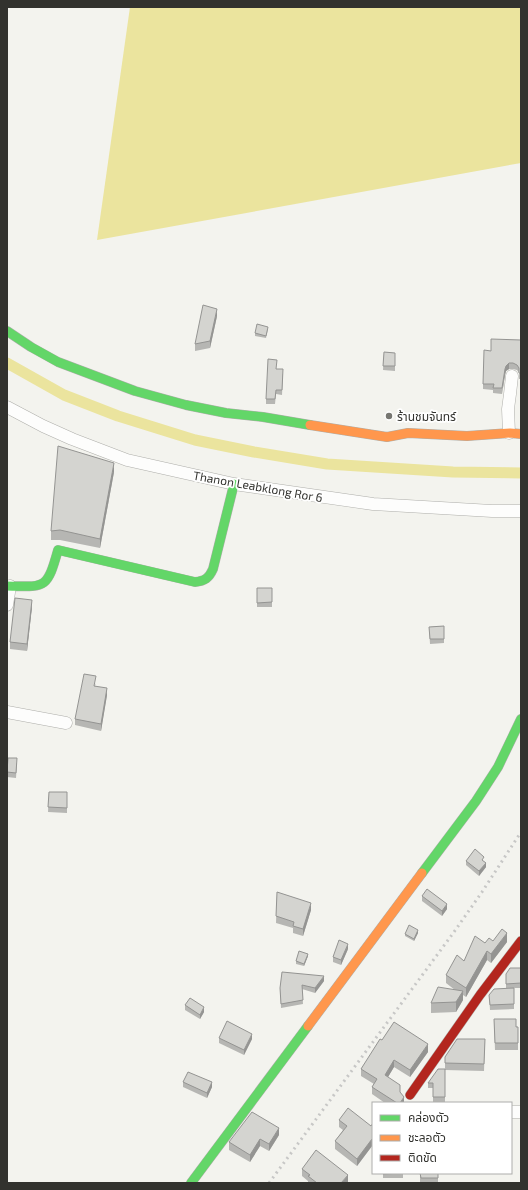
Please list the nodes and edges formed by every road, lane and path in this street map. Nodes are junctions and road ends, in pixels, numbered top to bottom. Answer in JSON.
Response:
{"nodes":[{"id":1,"x":7,"y":331,"type":"edge"},
{"id":2,"x":512,"y":376,"type":"dead end"},
{"id":3,"x":7,"y":407,"type":"edge"},
{"id":4,"x":515,"y":434,"type":"edge"},
{"id":5,"x":234,"y":484,"type":"junction"},
{"id":6,"x":521,"y":511,"type":"edge"},
{"id":7,"x":9,"y":586,"type":"edge"},
{"id":8,"x":7,"y":605,"type":"edge"},
{"id":9,"x":7,"y":712,"type":"edge"},
{"id":10,"x":521,"y":719,"type":"edge"},
{"id":11,"x":66,"y":723,"type":"dead end"},
{"id":12,"x":521,"y":941,"type":"edge"},
{"id":13,"x":410,"y":1095,"type":"dead end"},
{"id":14,"x":191,"y":1183,"type":"edge"}],
"edges":[{"from":1,"to":4,"type":"street"},
{"from":2,"to":4,"type":"street"},
{"from":3,"to":5,"type":"street","name":"Thanon Leabklong Ror 6"},
{"from":5,"to":6,"type":"street","name":"Thanon Leabklong Ror 6"},
{"from":5,"to":7,"type":"street"},
{"from":7,"to":8,"type":"street"},
{"from":9,"to":11,"type":"street"},
{"from":10,"to":14,"type":"street"},
{"from":12,"to":13,"type":"street"}]}
